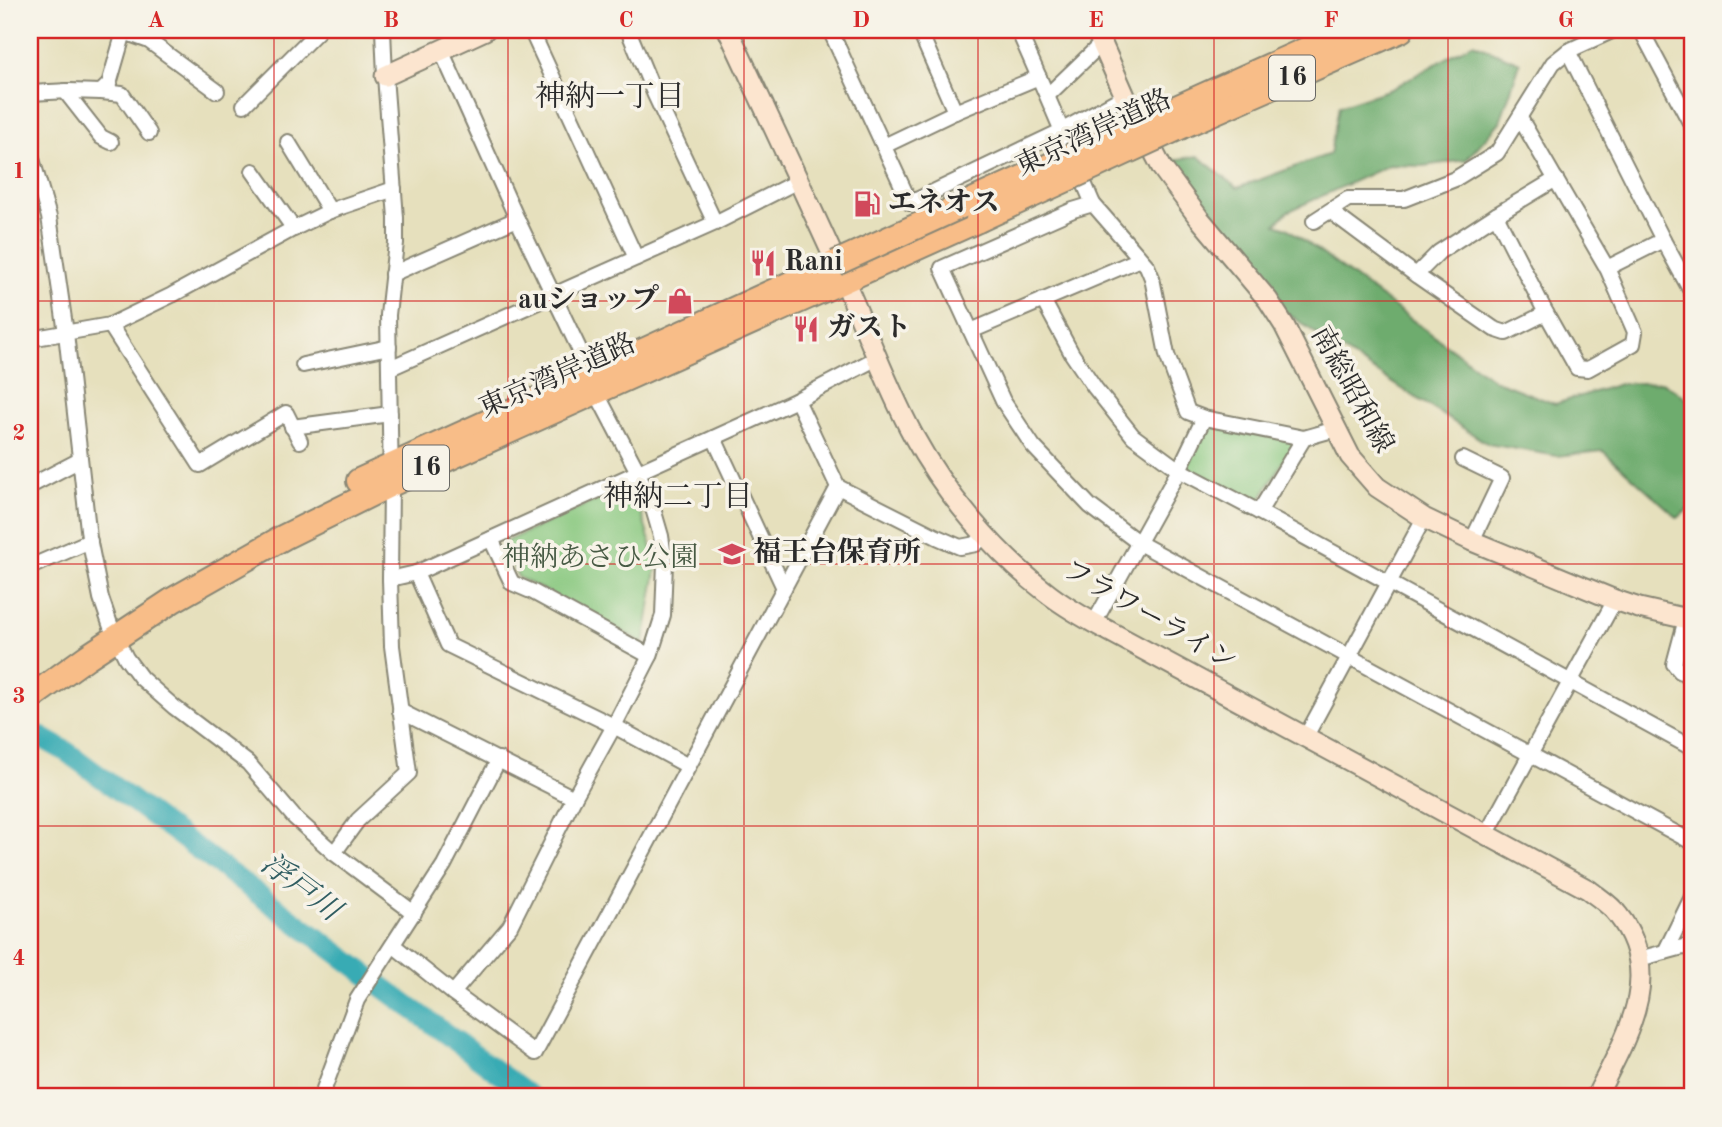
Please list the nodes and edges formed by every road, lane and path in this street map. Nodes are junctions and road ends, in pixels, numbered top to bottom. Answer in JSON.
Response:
{"nodes":[{"id":1,"x":319,"y":30,"type":"edge"},
{"id":2,"x":383,"y":30,"type":"edge"},
{"id":3,"x":485,"y":30,"type":"edge"},
{"id":4,"x":531,"y":30,"type":"edge"},
{"id":5,"x":628,"y":30,"type":"edge"},
{"id":6,"x":728,"y":30,"type":"edge"},
{"id":7,"x":830,"y":30,"type":"edge"},
{"id":8,"x":919,"y":30,"type":"edge"},
{"id":9,"x":1018,"y":30,"type":"edge"},
{"id":10,"x":1350,"y":30,"type":"edge"},
{"id":11,"x":1401,"y":30,"type":"edge"},
{"id":12,"x":1614,"y":30,"type":"edge"},
{"id":13,"x":1641,"y":30,"type":"edge"},
{"id":14,"x":1099,"y":36,"type":"edge"},
{"id":15,"x":441,"y":50,"type":"junction"},
{"id":16,"x":1568,"y":51,"type":"junction"},
{"id":17,"x":385,"y":76,"type":"junction"},
{"id":18,"x":1039,"y":77,"type":"junction"},
{"id":19,"x":65,"y":91,"type":"junction"},
{"id":20,"x":217,"y":91,"type":"dead end"},
{"id":21,"x":102,"y":92,"type":"junction"},
{"id":22,"x":30,"y":93,"type":"edge"},
{"id":23,"x":1048,"y":95,"type":"junction"},
{"id":24,"x":1125,"y":96,"type":"junction"},
{"id":25,"x":244,"y":105,"type":"dead end"},
{"id":26,"x":955,"y":112,"type":"junction"},
{"id":27,"x":1178,"y":118,"type":"junction"},
{"id":28,"x":1520,"y":118,"type":"junction"},
{"id":29,"x":1692,"y":126,"type":"edge"},
{"id":30,"x":1061,"y":131,"type":"junction"},
{"id":31,"x":149,"y":133,"type":"dead end"},
{"id":32,"x":111,"y":142,"type":"dead end"},
{"id":33,"x":288,"y":142,"type":"dead end"},
{"id":34,"x":884,"y":146,"type":"junction"},
{"id":35,"x":30,"y":152,"type":"edge"},
{"id":36,"x":253,"y":171,"type":"dead end"},
{"id":37,"x":1556,"y":179,"type":"junction"},
{"id":38,"x":798,"y":181,"type":"junction"},
{"id":39,"x":394,"y":189,"type":"junction"},
{"id":40,"x":1093,"y":204,"type":"junction"},
{"id":41,"x":330,"y":211,"type":"junction"},
{"id":42,"x":1330,"y":211,"type":"junction"},
{"id":43,"x":1496,"y":215,"type":"junction"},
{"id":44,"x":517,"y":219,"type":"junction"},
{"id":45,"x":1314,"y":221,"type":"dead end"},
{"id":46,"x":715,"y":223,"type":"junction"},
{"id":47,"x":294,"y":229,"type":"junction"},
{"id":48,"x":1663,"y":240,"type":"junction"},
{"id":49,"x":636,"y":258,"type":"junction"},
{"id":50,"x":1140,"y":258,"type":"junction"},
{"id":51,"x":1607,"y":268,"type":"junction"},
{"id":52,"x":840,"y":272,"type":"junction"},
{"id":53,"x":392,"y":274,"type":"junction"},
{"id":54,"x":1688,"y":274,"type":"edge"},
{"id":55,"x":1416,"y":275,"type":"junction"},
{"id":56,"x":1692,"y":293,"type":"edge"},
{"id":57,"x":553,"y":296,"type":"junction"},
{"id":58,"x":1043,"y":300,"type":"junction"},
{"id":59,"x":1546,"y":313,"type":"junction"},
{"id":60,"x":110,"y":326,"type":"junction"},
{"id":61,"x":971,"y":331,"type":"junction"},
{"id":62,"x":66,"y":333,"type":"junction"},
{"id":63,"x":30,"y":339,"type":"edge"},
{"id":64,"x":389,"y":347,"type":"junction"},
{"id":65,"x":877,"y":358,"type":"junction"},
{"id":66,"x":303,"y":365,"type":"dead end"},
{"id":67,"x":390,"y":368,"type":"junction"},
{"id":68,"x":593,"y":383,"type":"junction"},
{"id":69,"x":797,"y":400,"type":"junction"},
{"id":70,"x":390,"y":414,"type":"junction"},
{"id":71,"x":1204,"y":418,"type":"junction"},
{"id":72,"x":292,"y":426,"type":"junction"},
{"id":73,"x":1336,"y":429,"type":"junction"},
{"id":74,"x":714,"y":438,"type":"junction"},
{"id":75,"x":1304,"y":438,"type":"junction"},
{"id":76,"x":300,"y":441,"type":"dead end"},
{"id":77,"x":1463,"y":459,"type":"dead end"},
{"id":78,"x":80,"y":460,"type":"junction"},
{"id":79,"x":1179,"y":470,"type":"junction"},
{"id":80,"x":638,"y":472,"type":"junction"},
{"id":81,"x":391,"y":474,"type":"junction"},
{"id":82,"x":30,"y":486,"type":"edge"},
{"id":83,"x":838,"y":487,"type":"junction"},
{"id":84,"x":1259,"y":512,"type":"junction"},
{"id":85,"x":1424,"y":518,"type":"junction"},
{"id":86,"x":985,"y":534,"type":"junction"},
{"id":87,"x":491,"y":539,"type":"junction"},
{"id":88,"x":90,"y":541,"type":"junction"},
{"id":89,"x":1472,"y":541,"type":"junction"},
{"id":90,"x":1139,"y":543,"type":"junction"},
{"id":91,"x":30,"y":568,"type":"edge"},
{"id":92,"x":416,"y":573,"type":"junction"},
{"id":93,"x":390,"y":579,"type":"junction"},
{"id":94,"x":1388,"y":583,"type":"junction"},
{"id":95,"x":784,"y":588,"type":"junction"},
{"id":96,"x":1615,"y":600,"type":"junction"},
{"id":97,"x":1689,"y":619,"type":"edge"},
{"id":98,"x":1094,"y":624,"type":"junction"},
{"id":99,"x":113,"y":630,"type":"junction"},
{"id":100,"x":650,"y":656,"type":"junction"},
{"id":101,"x":1349,"y":657,"type":"junction"},
{"id":102,"x":1692,"y":677,"type":"edge"},
{"id":103,"x":30,"y":680,"type":"edge"},
{"id":104,"x":1571,"y":682,"type":"junction"},
{"id":105,"x":30,"y":698,"type":"edge"},
{"id":106,"x":400,"y":711,"type":"junction"},
{"id":107,"x":614,"y":726,"type":"junction"},
{"id":108,"x":1305,"y":738,"type":"junction"},
{"id":109,"x":1692,"y":748,"type":"edge"},
{"id":110,"x":1531,"y":754,"type":"junction"},
{"id":111,"x":499,"y":760,"type":"junction"},
{"id":112,"x":688,"y":766,"type":"junction"},
{"id":113,"x":574,"y":798,"type":"junction"},
{"id":114,"x":1486,"y":835,"type":"junction"},
{"id":115,"x":1692,"y":842,"type":"edge"},
{"id":116,"x":334,"y":853,"type":"junction"},
{"id":117,"x":1692,"y":897,"type":"edge"},
{"id":118,"x":414,"y":913,"type":"junction"},
{"id":119,"x":1692,"y":948,"type":"edge"},
{"id":120,"x":390,"y":949,"type":"junction"},
{"id":121,"x":1665,"y":952,"type":"junction"},
{"id":122,"x":1639,"y":959,"type":"junction"},
{"id":123,"x":453,"y":993,"type":"junction"},
{"id":124,"x":321,"y":1097,"type":"edge"},
{"id":125,"x":1596,"y":1097,"type":"edge"}],
"edges":[{"from":1,"to":25,"type":"street"},
{"from":2,"to":17,"type":"street"},
{"from":3,"to":15,"type":"street"},
{"from":4,"to":49,"type":"street"},
{"from":5,"to":46,"type":"street"},
{"from":6,"to":38,"type":"street","name":"フラワーライン"},
{"from":7,"to":34,"type":"street"},
{"from":8,"to":26,"type":"street"},
{"from":9,"to":18,"type":"street"},
{"from":10,"to":27,"type":"highway","name":"東京湾岸道路","number":"16"},
{"from":11,"to":27,"type":"highway","name":"東京湾岸道路","number":"16"},
{"from":12,"to":16,"type":"street"},
{"from":13,"to":29,"type":"street"},
{"from":14,"to":23,"type":"street"},
{"from":14,"to":24,"type":"street","name":"南総昭和線"},
{"from":15,"to":17,"type":"street"},
{"from":15,"to":44,"type":"street"},
{"from":16,"to":28,"type":"street"},
{"from":16,"to":48,"type":"street"},
{"from":17,"to":39,"type":"street"},
{"from":18,"to":23,"type":"street"},
{"from":18,"to":26,"type":"street"},
{"from":19,"to":21,"type":"street"},
{"from":19,"to":22,"type":"street"},
{"from":19,"to":32,"type":"street"},
{"from":20,"to":21,"type":"street"},
{"from":21,"to":31,"type":"street"},
{"from":23,"to":30,"type":"street"},
{"from":24,"to":30,"type":"street"},
{"from":24,"to":73,"type":"street","name":"南総昭和線"},
{"from":26,"to":34,"type":"street"},
{"from":27,"to":52,"type":"highway","name":"東京湾岸道路","number":"16","bridge":true},
{"from":28,"to":37,"type":"street"},
{"from":28,"to":42,"type":"street"},
{"from":30,"to":34,"type":"street"},
{"from":30,"to":40,"type":"street"},
{"from":33,"to":41,"type":"street"},
{"from":35,"to":62,"type":"street"},
{"from":36,"to":47,"type":"street"},
{"from":37,"to":43,"type":"street"},
{"from":37,"to":51,"type":"street"},
{"from":38,"to":46,"type":"street"},
{"from":38,"to":52,"type":"street","name":"フラワーライン"},
{"from":39,"to":41,"type":"street"},
{"from":39,"to":53,"type":"street"},
{"from":40,"to":50,"type":"street"},
{"from":40,"to":61,"type":"street"},
{"from":41,"to":47,"type":"street"},
{"from":42,"to":45,"type":"street"},
{"from":42,"to":55,"type":"street"},
{"from":43,"to":55,"type":"street"},
{"from":43,"to":59,"type":"street"},
{"from":44,"to":53,"type":"street"},
{"from":44,"to":57,"type":"street"},
{"from":46,"to":49,"type":"street"},
{"from":47,"to":60,"type":"street"},
{"from":48,"to":51,"type":"street"},
{"from":48,"to":54,"type":"street"},
{"from":49,"to":57,"type":"street"},
{"from":50,"to":58,"type":"street"},
{"from":50,"to":71,"type":"street"},
{"from":51,"to":59,"type":"street"},
{"from":52,"to":65,"type":"street","name":"フラワーライン"},
{"from":52,"to":68,"type":"highway","name":"東京湾岸道路","number":"16"},
{"from":53,"to":64,"type":"street"},
{"from":54,"to":56,"type":"street"},
{"from":55,"to":59,"type":"street"},
{"from":57,"to":67,"type":"street"},
{"from":57,"to":68,"type":"street"},
{"from":58,"to":61,"type":"street"},
{"from":58,"to":79,"type":"street"},
{"from":60,"to":62,"type":"street"},
{"from":60,"to":72,"type":"street"},
{"from":61,"to":90,"type":"street"},
{"from":62,"to":63,"type":"street"},
{"from":62,"to":78,"type":"street"},
{"from":64,"to":66,"type":"street"},
{"from":64,"to":67,"type":"street"},
{"from":65,"to":69,"type":"street"},
{"from":65,"to":86,"type":"street","name":"フラワーライン"},
{"from":67,"to":70,"type":"street"},
{"from":68,"to":80,"type":"street"},
{"from":68,"to":81,"type":"highway","name":"東京湾岸道路","number":"16"},
{"from":69,"to":74,"type":"street"},
{"from":69,"to":83,"type":"street"},
{"from":70,"to":72,"type":"street"},
{"from":70,"to":81,"type":"street"},
{"from":71,"to":75,"type":"street"},
{"from":71,"to":79,"type":"street"},
{"from":72,"to":76,"type":"street"},
{"from":73,"to":75,"type":"street"},
{"from":73,"to":85,"type":"street","name":"南総昭和線"},
{"from":74,"to":80,"type":"street"},
{"from":74,"to":95,"type":"street"},
{"from":75,"to":84,"type":"street"},
{"from":77,"to":89,"type":"street"},
{"from":78,"to":82,"type":"street"},
{"from":78,"to":88,"type":"street"},
{"from":79,"to":84,"type":"street"},
{"from":79,"to":90,"type":"street"},
{"from":80,"to":87,"type":"street"},
{"from":80,"to":100,"type":"street"},
{"from":81,"to":93,"type":"street"},
{"from":81,"to":99,"type":"highway","name":"東京湾岸道路","number":"16"},
{"from":83,"to":86,"type":"street"},
{"from":83,"to":95,"type":"street"},
{"from":84,"to":94,"type":"street"},
{"from":85,"to":89,"type":"street","name":"南総昭和線"},
{"from":85,"to":94,"type":"street"},
{"from":86,"to":98,"type":"street","name":"フラワーライン"},
{"from":87,"to":92,"type":"street"},
{"from":87,"to":100,"type":"street"},
{"from":88,"to":91,"type":"street"},
{"from":88,"to":99,"type":"street"},
{"from":89,"to":96,"type":"street","name":"南総昭和線"},
{"from":90,"to":98,"type":"street"},
{"from":90,"to":101,"type":"street"},
{"from":92,"to":93,"type":"street"},
{"from":92,"to":107,"type":"street"},
{"from":93,"to":106,"type":"street"},
{"from":94,"to":101,"type":"street"},
{"from":94,"to":104,"type":"street"},
{"from":95,"to":112,"type":"street"},
{"from":96,"to":97,"type":"street","name":"南総昭和線"},
{"from":96,"to":104,"type":"street"},
{"from":97,"to":102,"type":"street"},
{"from":98,"to":108,"type":"street","name":"フラワーライン"},
{"from":99,"to":103,"type":"highway","name":"東京湾岸道路","number":"16"},
{"from":99,"to":105,"type":"highway","name":"東京湾岸道路","number":"16"},
{"from":99,"to":116,"type":"street"},
{"from":100,"to":107,"type":"street"},
{"from":101,"to":108,"type":"street"},
{"from":101,"to":110,"type":"street"},
{"from":104,"to":109,"type":"street"},
{"from":104,"to":110,"type":"street"},
{"from":106,"to":111,"type":"street"},
{"from":106,"to":116,"type":"street"},
{"from":107,"to":112,"type":"street"},
{"from":107,"to":113,"type":"street"},
{"from":108,"to":114,"type":"street","name":"フラワーライン"},
{"from":110,"to":114,"type":"street"},
{"from":110,"to":115,"type":"street"},
{"from":111,"to":113,"type":"street"},
{"from":111,"to":118,"type":"street"},
{"from":112,"to":123,"type":"street"},
{"from":113,"to":123,"type":"street"},
{"from":114,"to":122,"type":"street","name":"フラワーライン"},
{"from":116,"to":118,"type":"street"},
{"from":117,"to":121,"type":"street"},
{"from":118,"to":120,"type":"street"},
{"from":119,"to":121,"type":"street"},
{"from":120,"to":123,"type":"street"},
{"from":120,"to":124,"type":"street"},
{"from":121,"to":122,"type":"street"},
{"from":122,"to":125,"type":"street","name":"フラワーライン"}]}
